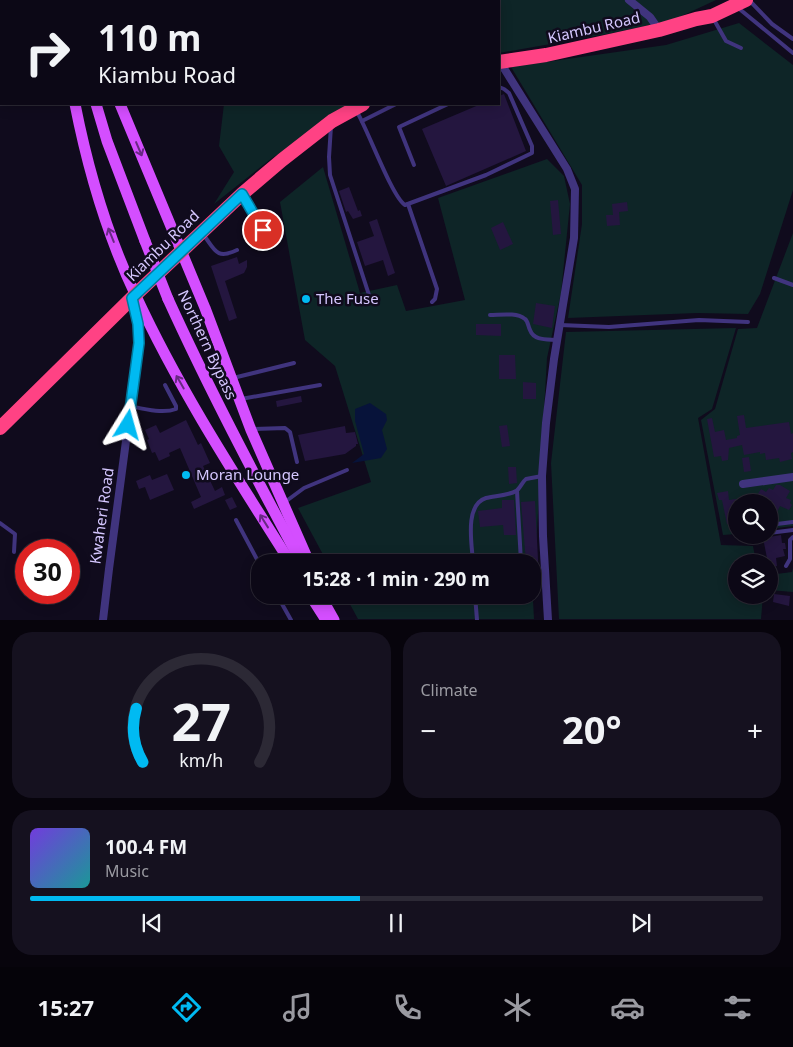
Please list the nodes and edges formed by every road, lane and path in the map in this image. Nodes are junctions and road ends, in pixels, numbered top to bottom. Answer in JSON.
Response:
{"nodes":[{"id":1,"x":629,"y":0,"type":"edge"},
{"id":2,"x":741,"y":1,"type":"edge"},
{"id":3,"x":712,"y":16,"type":"junction"},
{"id":4,"x":696,"y":19,"type":"junction"},
{"id":5,"x":660,"y":30,"type":"junction"},
{"id":6,"x":793,"y":39,"type":"edge"},
{"id":7,"x":741,"y":48,"type":"dead end"},
{"id":8,"x":793,"y":52,"type":"edge"},
{"id":9,"x":501,"y":66,"type":"edge"},
{"id":10,"x":500,"y":87,"type":"edge"},
{"id":11,"x":75,"y":105,"type":"edge"},
{"id":12,"x":96,"y":105,"type":"edge"},
{"id":13,"x":120,"y":105,"type":"edge"},
{"id":14,"x":391,"y":105,"type":"edge"},
{"id":15,"x":438,"y":106,"type":"edge"},
{"id":16,"x":360,"y":111,"type":"edge"},
{"id":17,"x":332,"y":121,"type":"junction"},
{"id":18,"x":414,"y":165,"type":"dead end"},
{"id":19,"x":242,"y":194,"type":"junction"},
{"id":20,"x":408,"y":204,"type":"junction"},
{"id":21,"x":263,"y":230,"type":"dead end"},
{"id":22,"x":202,"y":232,"type":"junction"},
{"id":23,"x":237,"y":250,"type":"dead end"},
{"id":24,"x":181,"y":252,"type":"junction"},
{"id":25,"x":774,"y":278,"type":"dead end"},
{"id":26,"x":793,"y":285,"type":"edge"},
{"id":27,"x":134,"y":297,"type":"junction"},
{"id":28,"x":370,"y":298,"type":"dead end"},
{"id":29,"x":432,"y":302,"type":"dead end"},
{"id":30,"x":490,"y":315,"type":"dead end"},
{"id":31,"x":748,"y":322,"type":"dead end"},
{"id":32,"x":560,"y":325,"type":"junction"},
{"id":33,"x":558,"y":340,"type":"junction"},
{"id":34,"x":294,"y":363,"type":"dead end"},
{"id":35,"x":231,"y":379,"type":"junction"},
{"id":36,"x":165,"y":385,"type":"dead end"},
{"id":37,"x":320,"y":385,"type":"dead end"},
{"id":38,"x":238,"y":399,"type":"junction"},
{"id":39,"x":130,"y":406,"type":"junction"},
{"id":40,"x":1,"y":426,"type":"edge"},
{"id":41,"x":251,"y":430,"type":"junction"},
{"id":42,"x":297,"y":462,"type":"dead end"},
{"id":43,"x":347,"y":470,"type":"dead end"},
{"id":44,"x":542,"y":476,"type":"junction"},
{"id":45,"x":793,"y":478,"type":"edge"},
{"id":46,"x":743,"y":484,"type":"dead end"},
{"id":47,"x":516,"y":491,"type":"junction"},
{"id":48,"x":283,"y":504,"type":"junction"},
{"id":49,"x":236,"y":520,"type":"dead end"},
{"id":50,"x":793,"y":522,"type":"edge"},
{"id":51,"x":0,"y":523,"type":"edge"},
{"id":52,"x":778,"y":524,"type":"edge"},
{"id":53,"x":793,"y":530,"type":"edge"},
{"id":54,"x":778,"y":532,"type":"edge"},
{"id":55,"x":793,"y":538,"type":"edge"},
{"id":56,"x":14,"y":552,"type":"dead end"},
{"id":57,"x":254,"y":554,"type":"edge"},
{"id":58,"x":285,"y":554,"type":"edge"},
{"id":59,"x":297,"y":554,"type":"edge"},
{"id":60,"x":305,"y":554,"type":"edge"},
{"id":61,"x":473,"y":554,"type":"edge"},
{"id":62,"x":520,"y":554,"type":"edge"},
{"id":63,"x":786,"y":566,"type":"dead end"},
{"id":64,"x":282,"y":604,"type":"edge"},
{"id":65,"x":316,"y":604,"type":"edge"},
{"id":66,"x":325,"y":604,"type":"edge"},
{"id":67,"x":476,"y":604,"type":"edge"},
{"id":68,"x":104,"y":620,"type":"edge"},
{"id":69,"x":291,"y":620,"type":"edge"},
{"id":70,"x":326,"y":620,"type":"edge"},
{"id":71,"x":334,"y":620,"type":"edge"},
{"id":72,"x":476,"y":620,"type":"edge"},
{"id":73,"x":548,"y":620,"type":"edge"}],
"edges":[{"from":1,"to":5,"type":"street"},
{"from":2,"to":3,"type":"highway","name":"Kiambu Road"},
{"from":2,"to":4,"type":"highway","name":"Kiambu Road"},
{"from":2,"to":6,"type":"lane"},
{"from":2,"to":8,"type":"lane"},
{"from":3,"to":4,"type":"highway","name":"Kiambu Road"},
{"from":3,"to":7,"type":"lane"},
{"from":4,"to":5,"type":"highway","name":"Kiambu Road"},
{"from":5,"to":9,"type":"highway","name":"Kiambu Road"},
{"from":9,"to":32,"type":"street"},
{"from":10,"to":20,"type":"lane"},
{"from":27,"to":11,"type":"main road","one_way":true},
{"from":12,"to":59,"type":"main road","name":"Northern Bypass","bridge":true},
{"from":13,"to":24,"type":"main road","one_way":true},
{"from":14,"to":16,"type":"lane"},
{"from":15,"to":18,"type":"lane"},
{"from":16,"to":17,"type":"highway","name":"Kiambu Road"},
{"from":16,"to":20,"type":"lane"},
{"from":17,"to":19,"type":"highway","name":"Kiambu Road"},
{"from":17,"to":28,"type":"lane"},
{"from":19,"to":21,"type":"lane"},
{"from":19,"to":22,"type":"highway","name":"Kiambu Road"},
{"from":20,"to":29,"type":"lane"},
{"from":22,"to":23,"type":"lane"},
{"from":22,"to":24,"type":"highway","name":"Kiambu Road"},
{"from":24,"to":27,"type":"highway","name":"Kiambu Road"},
{"from":24,"to":35,"type":"main road"},
{"from":25,"to":26,"type":"lane"},
{"from":27,"to":39,"type":"street","name":"Kwaheri Road"},
{"from":27,"to":40,"type":"highway","name":"Kiambu Road"},
{"from":58,"to":27,"type":"main road","one_way":true},
{"from":30,"to":33,"type":"lane"},
{"from":31,"to":32,"type":"lane"},
{"from":32,"to":33,"type":"street"},
{"from":33,"to":44,"type":"street"},
{"from":34,"to":35,"type":"lane"},
{"from":35,"to":38,"type":"main road"},
{"from":36,"to":39,"type":"lane"},
{"from":37,"to":38,"type":"lane"},
{"from":38,"to":41,"type":"main road"},
{"from":39,"to":68,"type":"street","name":"Kwaheri Road"},
{"from":41,"to":42,"type":"lane"},
{"from":41,"to":48,"type":"main road"},
{"from":43,"to":48,"type":"lane"},
{"from":44,"to":47,"type":"lane"},
{"from":44,"to":73,"type":"street"},
{"from":45,"to":46,"type":"street"},
{"from":47,"to":61,"type":"lane"},
{"from":47,"to":62,"type":"lane"},
{"from":48,"to":60,"type":"main road"},
{"from":49,"to":57,"type":"lane"},
{"from":50,"to":52,"type":"lane"},
{"from":51,"to":56,"type":"lane"},
{"from":53,"to":54,"type":"lane"},
{"from":55,"to":63,"type":"lane"},
{"from":64,"to":69,"type":"lane"},
{"from":65,"to":70,"type":"main road"},
{"from":66,"to":71,"type":"main road"},
{"from":67,"to":72,"type":"lane"}]}
